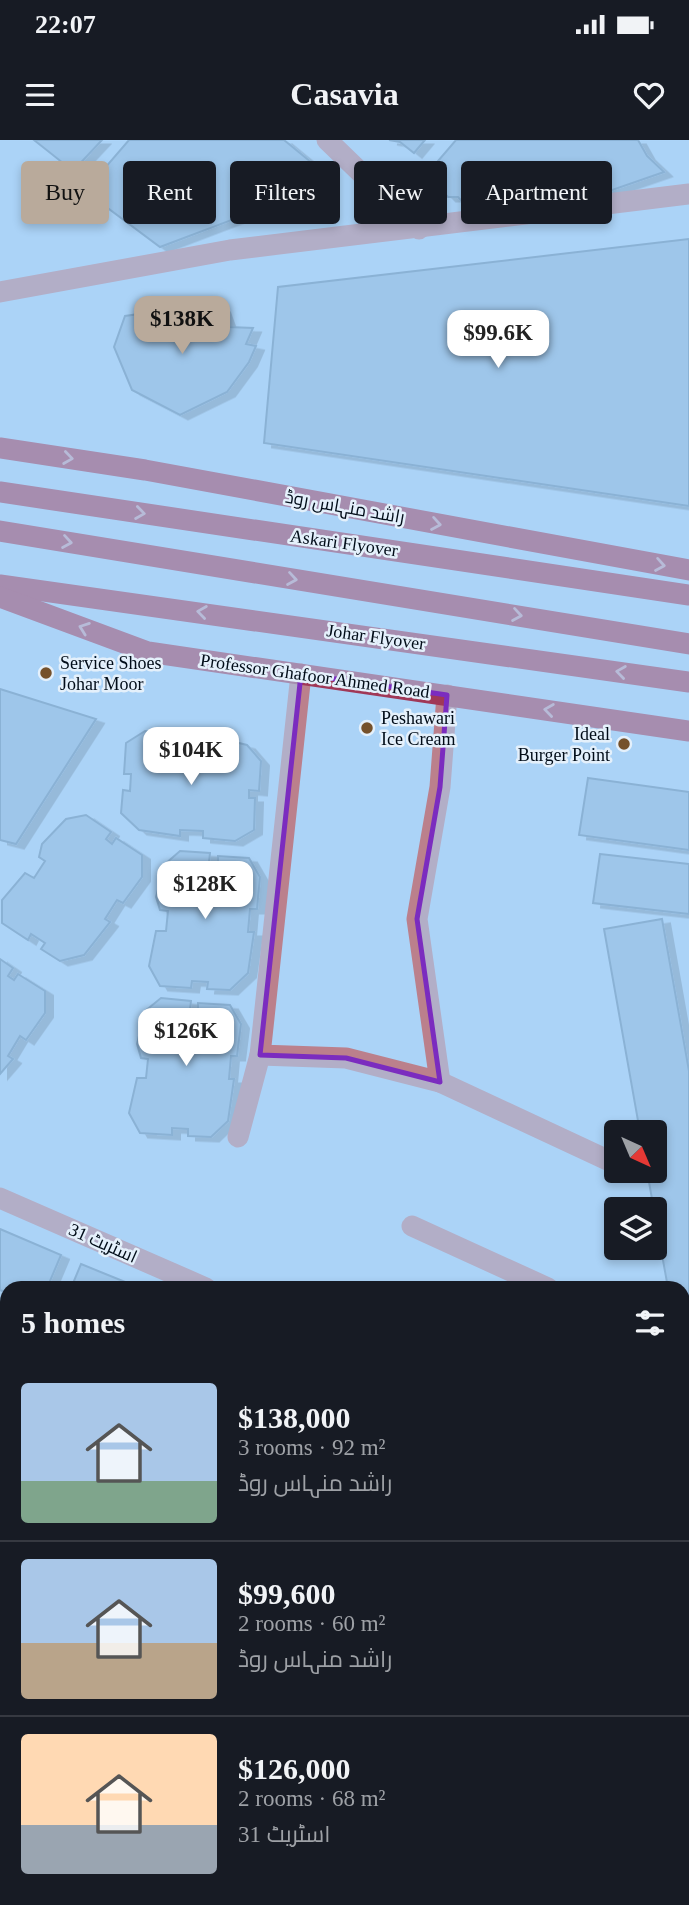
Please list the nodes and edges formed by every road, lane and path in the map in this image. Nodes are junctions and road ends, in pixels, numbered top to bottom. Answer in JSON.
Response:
{"nodes":[{"id":1,"x":327,"y":140,"type":"edge"},
{"id":2,"x":689,"y":194,"type":"edge"},
{"id":3,"x":419,"y":229,"type":"junction"},
{"id":4,"x":0,"y":292,"type":"edge"},
{"id":5,"x":0,"y":449,"type":"edge"},
{"id":6,"x":0,"y":492,"type":"edge"},
{"id":7,"x":0,"y":531,"type":"edge"},
{"id":8,"x":689,"y":570,"type":"edge"},
{"id":9,"x":0,"y":585,"type":"edge"},
{"id":10,"x":689,"y":595,"type":"edge"},
{"id":11,"x":0,"y":597,"type":"edge"},
{"id":12,"x":689,"y":643,"type":"edge"},
{"id":13,"x":302,"y":674,"type":"junction"},
{"id":14,"x":689,"y":682,"type":"edge"},
{"id":15,"x":447,"y":695,"type":"junction"},
{"id":16,"x":689,"y":732,"type":"edge"},
{"id":17,"x":260,"y":1055,"type":"junction"},
{"id":18,"x":440,"y":1082,"type":"junction"},
{"id":19,"x":238,"y":1137,"type":"dead end"},
{"id":20,"x":604,"y":1158,"type":"edge"},
{"id":21,"x":0,"y":1198,"type":"edge"},
{"id":22,"x":412,"y":1226,"type":"dead end"},
{"id":23,"x":190,"y":1281,"type":"edge"},
{"id":24,"x":533,"y":1281,"type":"edge"}],
"edges":[{"from":1,"to":3,"type":"street"},
{"from":2,"to":3,"type":"street"},
{"from":3,"to":4,"type":"street"},
{"from":5,"to":8,"type":"main road","name":"راشد منہاس روڈ","one_way":true},
{"from":6,"to":10,"type":"main road","name":"Askari Flyover","one_way":true},
{"from":7,"to":12,"type":"main road","one_way":true},
{"from":14,"to":9,"type":"main road","name":"Johar Flyover","one_way":true},
{"from":13,"to":11,"type":"main road","name":"Professor Ghafoor Ahmed Road","one_way":true},
{"from":13,"to":15,"type":"main road","name":"Professor Ghafoor Ahmed Road"},
{"from":13,"to":17,"type":"street"},
{"from":16,"to":15,"type":"main road","name":"Professor Ghafoor Ahmed Road","one_way":true},
{"from":15,"to":18,"type":"street"},
{"from":17,"to":18,"type":"street"},
{"from":17,"to":19,"type":"street"},
{"from":18,"to":20,"type":"street"},
{"from":21,"to":23,"type":"street","name":"اسٹریٹ 31"},
{"from":22,"to":24,"type":"street"}]}
